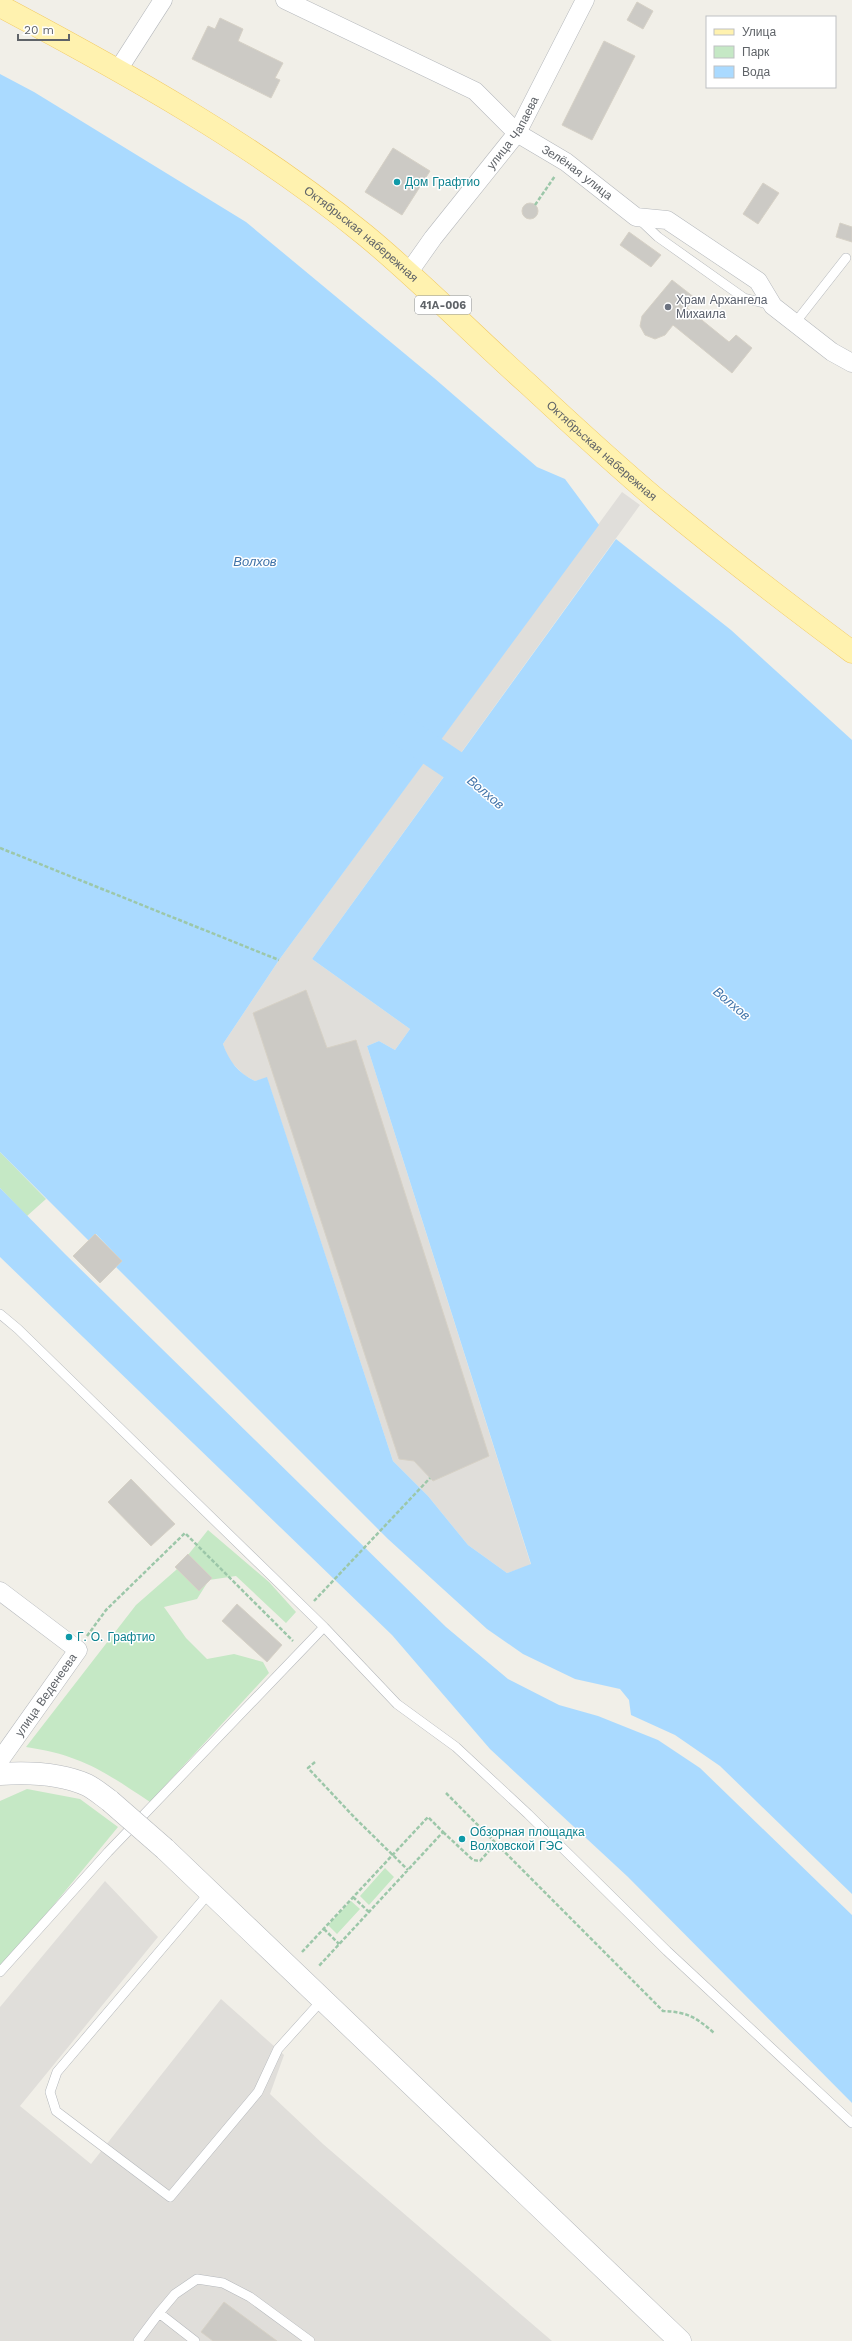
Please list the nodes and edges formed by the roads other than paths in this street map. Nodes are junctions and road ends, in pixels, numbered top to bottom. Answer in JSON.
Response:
{"nodes":[{"id":1,"x":163,"y":0,"type":"edge"},
{"id":2,"x":285,"y":0,"type":"edge"},
{"id":3,"x":585,"y":0,"type":"edge"},
{"id":4,"x":0,"y":6,"type":"edge"},
{"id":5,"x":118,"y":70,"type":"junction"},
{"id":6,"x":517,"y":133,"type":"junction"},
{"id":7,"x":846,"y":258,"type":"dead end"},
{"id":8,"x":409,"y":272,"type":"junction"},
{"id":9,"x":795,"y":323,"type":"junction"},
{"id":10,"x":852,"y":363,"type":"edge"},
{"id":11,"x":852,"y":652,"type":"edge"},
{"id":12,"x":0,"y":1314,"type":"edge"},
{"id":13,"x":0,"y":1591,"type":"edge"},
{"id":14,"x":324,"y":1627,"type":"junction"},
{"id":15,"x":0,"y":1760,"type":"edge"},
{"id":16,"x":0,"y":1774,"type":"edge"},
{"id":17,"x":210,"y":1892,"type":"junction"},
{"id":18,"x":0,"y":1972,"type":"edge"},
{"id":19,"x":323,"y":1999,"type":"junction"},
{"id":20,"x":852,"y":2123,"type":"edge"},
{"id":21,"x":159,"y":2313,"type":"junction"},
{"id":22,"x":138,"y":2341,"type":"edge"},
{"id":23,"x":195,"y":2341,"type":"edge"},
{"id":24,"x":310,"y":2341,"type":"edge"},
{"id":25,"x":680,"y":2341,"type":"edge"}],
"edges":[{"from":1,"to":5,"type":"street"},
{"from":2,"to":6,"type":"street","name":"Зелёная улица"},
{"from":3,"to":6,"type":"street","name":"улица Чапаева"},
{"from":4,"to":5,"type":"main road","name":"Октябрьская набережная","number":"41А-006"},
{"from":5,"to":8,"type":"main road","name":"Октябрьская набережная","number":"41А-006"},
{"from":6,"to":8,"type":"street","name":"улица Чапаева"},
{"from":6,"to":9,"type":"street","name":"Зелёная улица"},
{"from":7,"to":9,"type":"lane"},
{"from":8,"to":11,"type":"main road","name":"Октябрьская набережная","number":"41А-006"},
{"from":9,"to":10,"type":"street","name":"Зелёная улица"},
{"from":12,"to":14,"type":"lane"},
{"from":13,"to":15,"type":"street","name":"улица Веденеева"},
{"from":14,"to":18,"type":"lane"},
{"from":14,"to":20,"type":"lane"},
{"from":16,"to":17,"type":"street","bridge":true},
{"from":17,"to":19,"type":"street"},
{"from":17,"to":19,"type":"lane"},
{"from":19,"to":25,"type":"street"},
{"from":21,"to":22,"type":"lane"},
{"from":21,"to":23,"type":"lane"},
{"from":21,"to":24,"type":"lane"}]}
